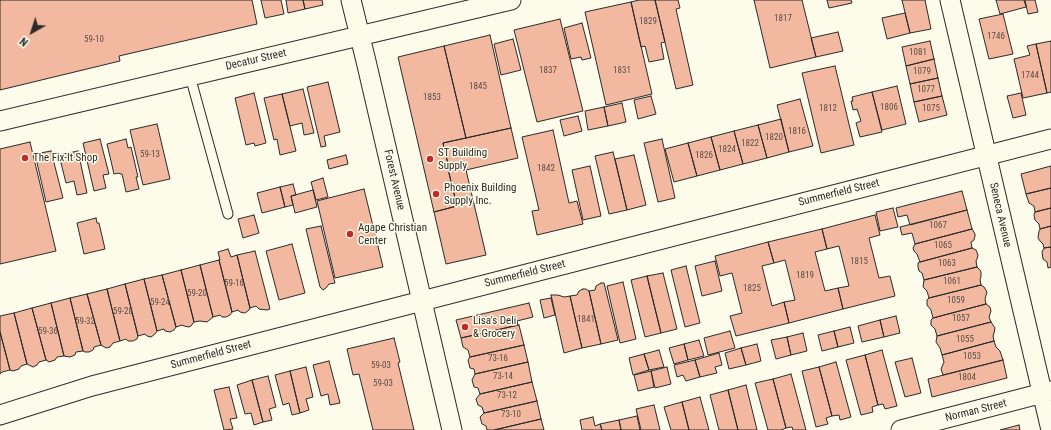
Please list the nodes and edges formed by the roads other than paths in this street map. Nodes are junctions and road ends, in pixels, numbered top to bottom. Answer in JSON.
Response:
{"nodes":[{"id":1,"x":351,"y":0,"type":"edge"},
{"id":2,"x":511,"y":0,"type":"edge"},
{"id":3,"x":950,"y":0,"type":"edge"},
{"id":4,"x":360,"y":36,"type":"junction"},
{"id":5,"x":190,"y":76,"type":"junction"},
{"id":6,"x":0,"y":121,"type":"edge"},
{"id":7,"x":1051,"y":139,"type":"edge"},
{"id":8,"x":986,"y":155,"type":"junction"},
{"id":9,"x":228,"y":214,"type":"dead end"},
{"id":10,"x":422,"y":301,"type":"junction"},
{"id":11,"x":1047,"y":392,"type":"edge"},
{"id":12,"x":0,"y":414,"type":"edge"},
{"id":13,"x":452,"y":430,"type":"edge"},
{"id":14,"x":901,"y":430,"type":"edge"},
{"id":15,"x":1051,"y":430,"type":"edge"}],
"edges":[{"from":1,"to":4,"type":"street","name":"Forest Avenue"},
{"from":2,"to":4,"type":"street","name":"Decatur Street"},
{"from":3,"to":8,"type":"street","name":"Seneca Avenue"},
{"from":4,"to":5,"type":"street","name":"Decatur Street"},
{"from":4,"to":10,"type":"street","name":"Forest Avenue"},
{"from":5,"to":6,"type":"street","name":"Decatur Street"},
{"from":5,"to":9,"type":"lane"},
{"from":7,"to":8,"type":"street","name":"Summerfield Street"},
{"from":8,"to":10,"type":"street","name":"Summerfield Street"},
{"from":8,"to":11,"type":"street","name":"Seneca Avenue"},
{"from":10,"to":12,"type":"street","name":"Summerfield Street"},
{"from":10,"to":13,"type":"street","name":"Forest Avenue"},
{"from":11,"to":14,"type":"street","name":"Norman Street"},
{"from":11,"to":15,"type":"street","name":"Seneca Avenue"}]}
